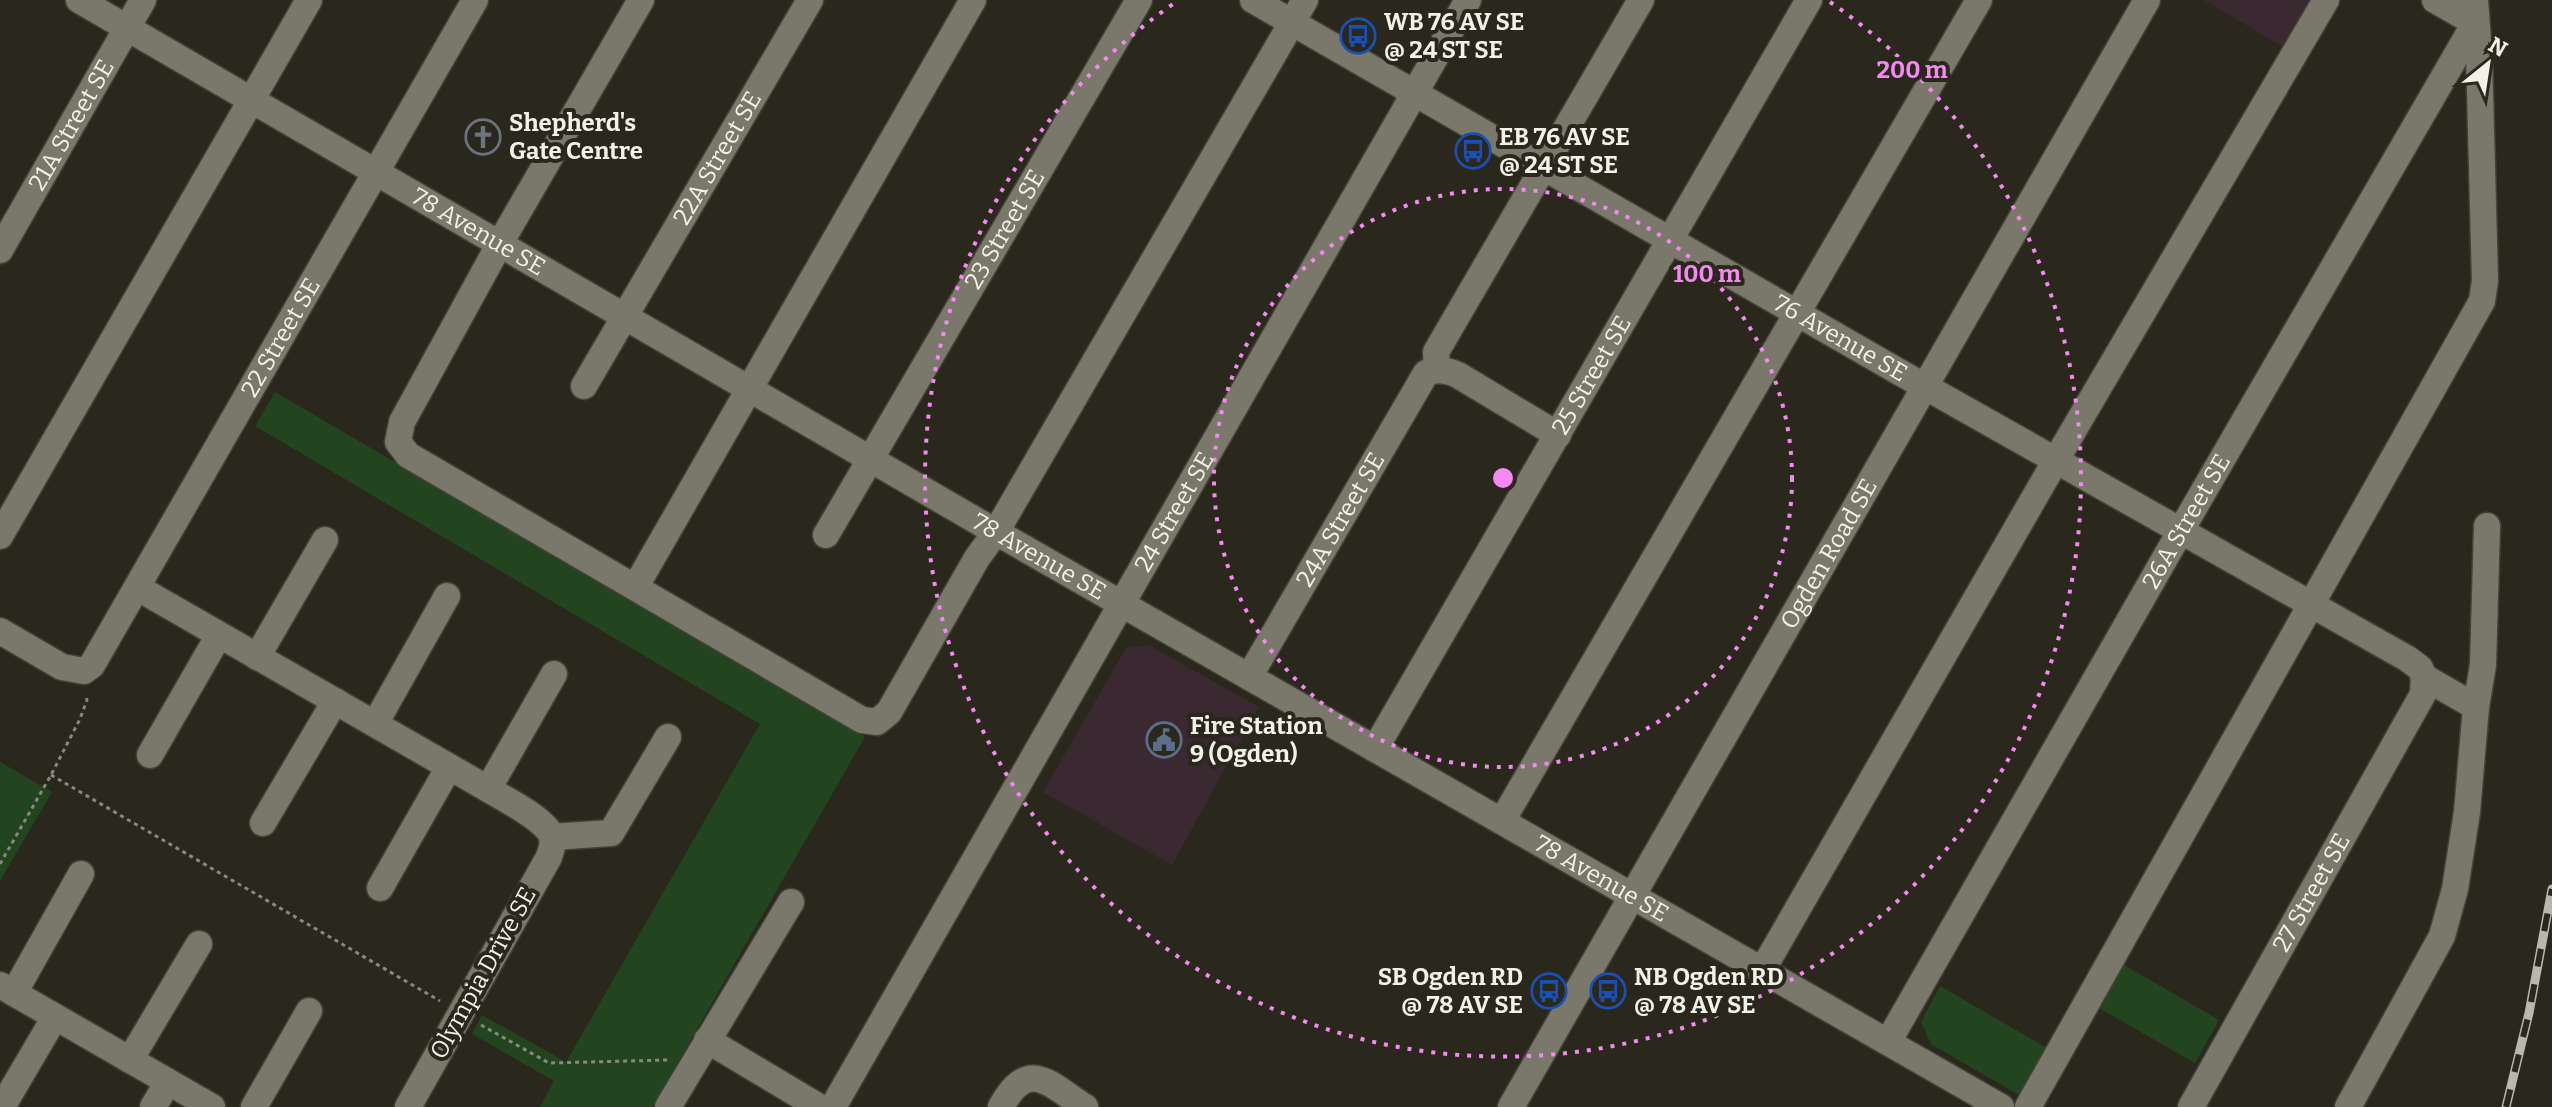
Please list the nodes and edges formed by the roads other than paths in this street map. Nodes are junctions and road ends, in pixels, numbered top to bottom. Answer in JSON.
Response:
{"nodes":[{"id":1,"x":79,"y":0,"type":"edge"},
{"id":2,"x":143,"y":0,"type":"edge"},
{"id":3,"x":309,"y":0,"type":"edge"},
{"id":4,"x":475,"y":0,"type":"edge"},
{"id":5,"x":641,"y":0,"type":"edge"},
{"id":6,"x":810,"y":0,"type":"edge"},
{"id":7,"x":973,"y":0,"type":"edge"},
{"id":8,"x":1139,"y":0,"type":"edge"},
{"id":9,"x":1253,"y":0,"type":"edge"},
{"id":10,"x":1468,"y":0,"type":"edge"},
{"id":11,"x":1641,"y":0,"type":"edge"},
{"id":12,"x":1809,"y":0,"type":"edge"},
{"id":13,"x":1979,"y":0,"type":"edge"},
{"id":14,"x":2147,"y":0,"type":"edge"},
{"id":15,"x":2326,"y":0,"type":"edge"},
{"id":16,"x":2435,"y":0,"type":"edge"},
{"id":17,"x":1298,"y":11,"type":"edge"},
{"id":18,"x":2475,"y":12,"type":"edge"},
{"id":19,"x":126,"y":28,"type":"junction"},
{"id":20,"x":1415,"y":93,"type":"junction"},
{"id":21,"x":251,"y":100,"type":"junction"},
{"id":22,"x":1543,"y":168,"type":"junction"},
{"id":23,"x":375,"y":173,"type":"junction"},
{"id":24,"x":1670,"y":240,"type":"junction"},
{"id":25,"x":499,"y":245,"type":"junction"},
{"id":26,"x":0,"y":250,"type":"edge"},
{"id":27,"x":1797,"y":313,"type":"junction"},
{"id":28,"x":624,"y":316,"type":"junction"},
{"id":29,"x":1437,"y":370,"type":"junction"},
{"id":30,"x":584,"y":386,"type":"dead end"},
{"id":31,"x":1925,"y":387,"type":"junction"},
{"id":32,"x":750,"y":388,"type":"junction"},
{"id":33,"x":1558,"y":435,"type":"junction"},
{"id":34,"x":870,"y":459,"type":"junction"},
{"id":35,"x":2056,"y":460,"type":"junction"},
{"id":36,"x":2487,"y":526,"type":"dead end"},
{"id":37,"x":996,"y":532,"type":"junction"},
{"id":38,"x":2180,"y":532,"type":"junction"},
{"id":39,"x":826,"y":535,"type":"dead end"},
{"id":40,"x":0,"y":536,"type":"edge"},
{"id":41,"x":325,"y":540,"type":"dead end"},
{"id":42,"x":636,"y":586,"type":"junction"},
{"id":43,"x":138,"y":588,"type":"junction"},
{"id":44,"x":447,"y":596,"type":"dead end"},
{"id":45,"x":1122,"y":604,"type":"junction"},
{"id":46,"x":2311,"y":605,"type":"junction"},
{"id":47,"x":0,"y":631,"type":"edge"},
{"id":48,"x":219,"y":635,"type":"junction"},
{"id":49,"x":257,"y":657,"type":"junction"},
{"id":50,"x":554,"y":674,"type":"dead end"},
{"id":51,"x":1249,"y":677,"type":"junction"},
{"id":52,"x":2424,"y":677,"type":"junction"},
{"id":53,"x":335,"y":701,"type":"junction"},
{"id":54,"x":2476,"y":707,"type":"junction"},
{"id":55,"x":375,"y":724,"type":"junction"},
{"id":56,"x":668,"y":737,"type":"dead end"},
{"id":57,"x":1375,"y":749,"type":"junction"},
{"id":58,"x":150,"y":755,"type":"dead end"},
{"id":59,"x":449,"y":767,"type":"junction"},
{"id":60,"x":488,"y":789,"type":"junction"},
{"id":61,"x":1502,"y":821,"type":"junction"},
{"id":62,"x":263,"y":823,"type":"dead end"},
{"id":63,"x":552,"y":837,"type":"junction"},
{"id":64,"x":81,"y":874,"type":"dead end"},
{"id":65,"x":380,"y":888,"type":"dead end"},
{"id":66,"x":1632,"y":896,"type":"junction"},
{"id":67,"x":791,"y":902,"type":"dead end"},
{"id":68,"x":199,"y":944,"type":"dead end"},
{"id":69,"x":1763,"y":969,"type":"junction"},
{"id":70,"x":7,"y":989,"type":"edge"},
{"id":71,"x":309,"y":1011,"type":"dead end"},
{"id":72,"x":55,"y":1017,"type":"junction"},
{"id":73,"x":1888,"y":1042,"type":"junction"},
{"id":74,"x":700,"y":1051,"type":"junction"},
{"id":75,"x":130,"y":1060,"type":"junction"},
{"id":76,"x":168,"y":1082,"type":"junction"},
{"id":77,"x":2,"y":1107,"type":"edge"},
{"id":78,"x":153,"y":1107,"type":"edge"},
{"id":79,"x":212,"y":1107,"type":"edge"},
{"id":80,"x":254,"y":1107,"type":"edge"},
{"id":81,"x":408,"y":1107,"type":"edge"},
{"id":82,"x":668,"y":1107,"type":"edge"},
{"id":83,"x":819,"y":1107,"type":"edge"},
{"id":84,"x":833,"y":1107,"type":"edge"},
{"id":85,"x":1001,"y":1107,"type":"edge"},
{"id":86,"x":1085,"y":1107,"type":"edge"},
{"id":87,"x":1511,"y":1107,"type":"edge"},
{"id":88,"x":2001,"y":1107,"type":"edge"},
{"id":89,"x":2028,"y":1107,"type":"edge"},
{"id":90,"x":2191,"y":1107,"type":"edge"},
{"id":91,"x":2348,"y":1107,"type":"edge"}],
"edges":[{"from":1,"to":19,"type":"street","name":"78 Avenue SE"},
{"from":2,"to":19,"type":"street","name":"21A Street SE"},
{"from":3,"to":21,"type":"street"},
{"from":4,"to":23,"type":"street","name":"22 Street SE"},
{"from":5,"to":25,"type":"street"},
{"from":6,"to":28,"type":"street","name":"22A Street SE"},
{"from":7,"to":32,"type":"street"},
{"from":8,"to":34,"type":"street","name":"23 Street SE"},
{"from":9,"to":17,"type":"street","name":"76 Avenue SE"},
{"from":10,"to":20,"type":"street","name":"24 Street SE"},
{"from":11,"to":22,"type":"street"},
{"from":12,"to":24,"type":"street","name":"25 Street SE"},
{"from":13,"to":27,"type":"street"},
{"from":14,"to":31,"type":"street","name":"Ogden Road SE"},
{"from":15,"to":35,"type":"street"},
{"from":16,"to":18,"type":"street"},
{"from":17,"to":20,"type":"street","name":"76 Avenue SE"},
{"from":17,"to":37,"type":"street"},
{"from":18,"to":38,"type":"street","name":"26A Street SE"},
{"from":18,"to":46,"type":"street"},
{"from":19,"to":21,"type":"street","name":"78 Avenue SE"},
{"from":19,"to":26,"type":"street","name":"21A Street SE"},
{"from":20,"to":22,"type":"street","name":"76 Avenue SE"},
{"from":20,"to":45,"type":"street","name":"24 Street SE"},
{"from":21,"to":23,"type":"street","name":"78 Avenue SE"},
{"from":21,"to":40,"type":"street"},
{"from":22,"to":24,"type":"street","name":"76 Avenue SE"},
{"from":22,"to":29,"type":"street"},
{"from":23,"to":25,"type":"street","name":"78 Avenue SE"},
{"from":23,"to":43,"type":"street","name":"22 Street SE"},
{"from":24,"to":27,"type":"street","name":"76 Avenue SE"},
{"from":24,"to":33,"type":"street","name":"25 Street SE"},
{"from":25,"to":28,"type":"street","name":"78 Avenue SE"},
{"from":25,"to":42,"type":"street"},
{"from":27,"to":31,"type":"street","name":"76 Avenue SE"},
{"from":27,"to":61,"type":"street"},
{"from":28,"to":30,"type":"street","name":"22A Street SE"},
{"from":28,"to":32,"type":"street","name":"78 Avenue SE"},
{"from":29,"to":33,"type":"street"},
{"from":29,"to":51,"type":"street","name":"24A Street SE"},
{"from":31,"to":35,"type":"street","name":"76 Avenue SE"},
{"from":31,"to":66,"type":"street","name":"Ogden Road SE"},
{"from":32,"to":34,"type":"street","name":"78 Avenue SE"},
{"from":32,"to":42,"type":"street"},
{"from":33,"to":57,"type":"street","name":"25 Street SE"},
{"from":34,"to":37,"type":"street","name":"78 Avenue SE"},
{"from":34,"to":39,"type":"street","name":"23 Street SE"},
{"from":35,"to":38,"type":"street","name":"76 Avenue SE"},
{"from":35,"to":69,"type":"street"},
{"from":36,"to":54,"type":"street"},
{"from":37,"to":42,"type":"street"},
{"from":37,"to":45,"type":"street","name":"78 Avenue SE"},
{"from":38,"to":46,"type":"street","name":"76 Avenue SE"},
{"from":38,"to":73,"type":"street","name":"26A Street SE"},
{"from":41,"to":49,"type":"street"},
{"from":43,"to":47,"type":"street","name":"22 Street SE"},
{"from":43,"to":48,"type":"street"},
{"from":44,"to":55,"type":"street"},
{"from":45,"to":51,"type":"street","name":"78 Avenue SE"},
{"from":45,"to":84,"type":"street","name":"24 Street SE"},
{"from":46,"to":52,"type":"street","name":"76 Avenue SE"},
{"from":46,"to":89,"type":"street"},
{"from":48,"to":49,"type":"street"},
{"from":48,"to":58,"type":"street"},
{"from":49,"to":53,"type":"street"},
{"from":50,"to":60,"type":"street"},
{"from":51,"to":57,"type":"street","name":"78 Avenue SE"},
{"from":52,"to":54,"type":"street","name":"76 Avenue SE"},
{"from":52,"to":90,"type":"street","name":"27 Street SE"},
{"from":53,"to":55,"type":"street"},
{"from":53,"to":62,"type":"street"},
{"from":54,"to":91,"type":"street"},
{"from":55,"to":59,"type":"street"},
{"from":56,"to":63,"type":"street"},
{"from":57,"to":61,"type":"street","name":"78 Avenue SE"},
{"from":59,"to":60,"type":"street"},
{"from":59,"to":65,"type":"street"},
{"from":60,"to":63,"type":"street"},
{"from":61,"to":66,"type":"street","name":"78 Avenue SE"},
{"from":63,"to":81,"type":"street","name":"Olympia Drive SE"},
{"from":64,"to":70,"type":"street"},
{"from":66,"to":69,"type":"street","name":"78 Avenue SE"},
{"from":66,"to":87,"type":"street","name":"Ogden Road SE"},
{"from":67,"to":74,"type":"street"},
{"from":68,"to":75,"type":"street"},
{"from":69,"to":73,"type":"street","name":"78 Avenue SE"},
{"from":70,"to":72,"type":"street"},
{"from":71,"to":80,"type":"street"},
{"from":72,"to":75,"type":"street"},
{"from":72,"to":77,"type":"street"},
{"from":73,"to":88,"type":"street","name":"78 Avenue SE"},
{"from":74,"to":82,"type":"street"},
{"from":74,"to":83,"type":"street"},
{"from":75,"to":76,"type":"street"},
{"from":76,"to":78,"type":"street"},
{"from":76,"to":79,"type":"street"},
{"from":85,"to":86,"type":"street"}]}
